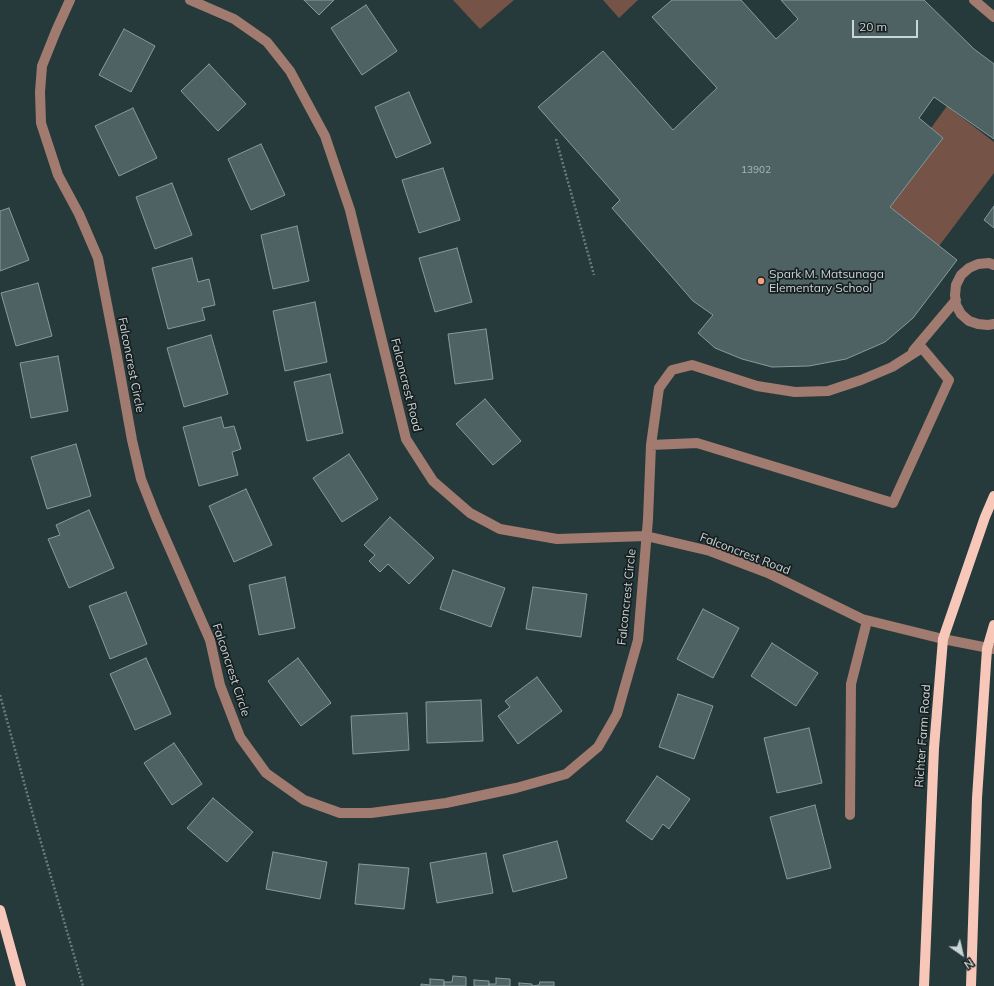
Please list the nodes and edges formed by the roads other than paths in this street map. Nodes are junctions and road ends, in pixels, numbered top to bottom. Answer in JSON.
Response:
{"nodes":[{"id":1,"x":70,"y":0,"type":"edge"},
{"id":2,"x":190,"y":0,"type":"edge"},
{"id":3,"x":974,"y":0,"type":"edge"},
{"id":4,"x":994,"y":16,"type":"edge"},
{"id":5,"x":994,"y":265,"type":"edge"},
{"id":6,"x":956,"y":300,"type":"junction"},
{"id":7,"x":994,"y":324,"type":"edge"},
{"id":8,"x":907,"y":358,"type":"junction"},
{"id":9,"x":651,"y":444,"type":"junction"},
{"id":10,"x":994,"y":496,"type":"edge"},
{"id":11,"x":646,"y":536,"type":"junction"},
{"id":12,"x":867,"y":621,"type":"junction"},
{"id":13,"x":994,"y":625,"type":"edge"},
{"id":14,"x":943,"y":639,"type":"junction"},
{"id":15,"x":991,"y":649,"type":"edge"},
{"id":16,"x":850,"y":815,"type":"dead end"},
{"id":17,"x":0,"y":910,"type":"edge"},
{"id":18,"x":21,"y":986,"type":"edge"},
{"id":19,"x":924,"y":986,"type":"edge"},
{"id":20,"x":971,"y":986,"type":"edge"}],
"edges":[{"from":1,"to":11,"type":"street","name":"Falconcrest Circle"},
{"from":2,"to":11,"type":"street","name":"Falconcrest Road"},
{"from":3,"to":4,"type":"street"},
{"from":5,"to":6,"type":"street"},
{"from":6,"to":7,"type":"street"},
{"from":6,"to":8,"type":"street"},
{"from":8,"to":9,"type":"street","name":"Falconcrest Circle"},
{"from":8,"to":9,"type":"street","name":"Falconcrest Circle"},
{"from":9,"to":11,"type":"street","name":"Falconcrest Circle"},
{"from":10,"to":14,"type":"main road","name":"Richter Farm Road"},
{"from":11,"to":12,"type":"street","name":"Falconcrest Road"},
{"from":12,"to":14,"type":"street","name":"Falconcrest Road"},
{"from":12,"to":16,"type":"street"},
{"from":13,"to":15,"type":"main road"},
{"from":14,"to":15,"type":"street","name":"Falconcrest Road"},
{"from":14,"to":19,"type":"main road","name":"Richter Farm Road"},
{"from":15,"to":20,"type":"main road"},
{"from":17,"to":18,"type":"main road"}]}
